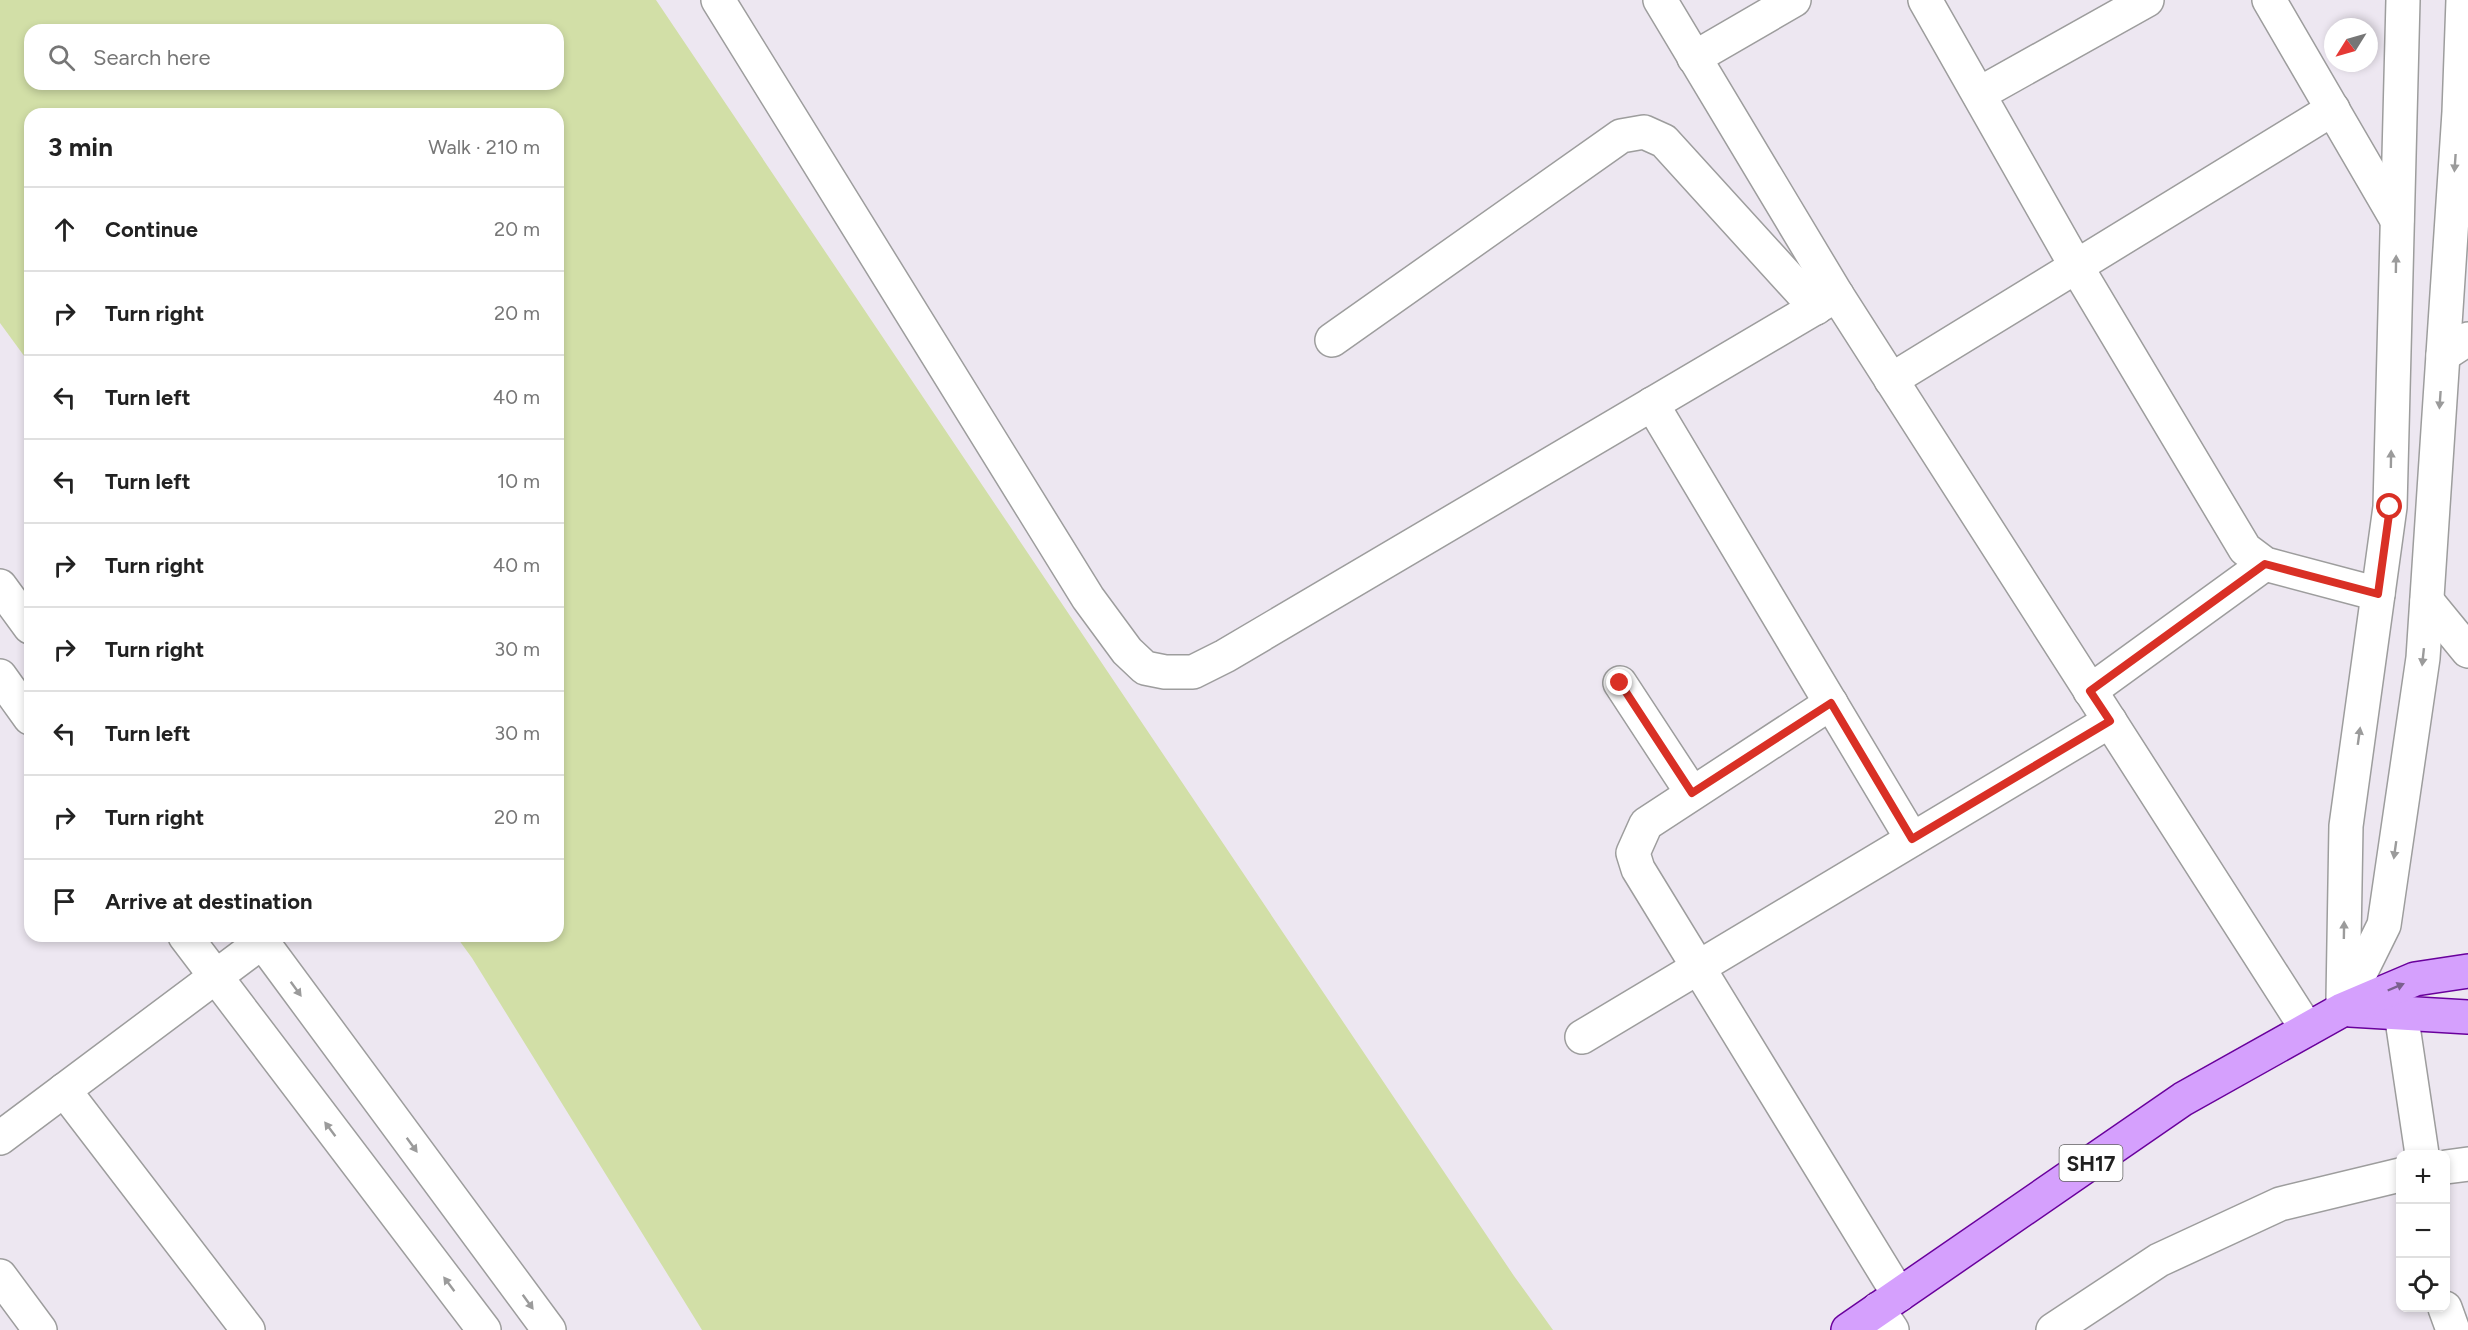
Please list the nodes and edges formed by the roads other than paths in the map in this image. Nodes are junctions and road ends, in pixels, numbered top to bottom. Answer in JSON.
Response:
{"nodes":[{"id":1,"x":718,"y":0,"type":"edge"},
{"id":2,"x":1660,"y":0,"type":"edge"},
{"id":3,"x":1794,"y":0,"type":"edge"},
{"id":4,"x":1926,"y":0,"type":"edge"},
{"id":5,"x":2147,"y":0,"type":"edge"},
{"id":6,"x":2270,"y":0,"type":"edge"},
{"id":7,"x":2403,"y":0,"type":"edge"},
{"id":8,"x":2463,"y":0,"type":"edge"},
{"id":9,"x":1694,"y":58,"type":"junction"},
{"id":10,"x":1979,"y":94,"type":"junction"},
{"id":11,"x":2333,"y":109,"type":"junction"},
{"id":12,"x":2397,"y":220,"type":"junction"},
{"id":13,"x":2076,"y":266,"type":"junction"},
{"id":14,"x":1827,"y":301,"type":"junction"},
{"id":15,"x":1332,"y":340,"type":"dead end"},
{"id":16,"x":2456,"y":347,"type":"edge"},
{"id":17,"x":1891,"y":380,"type":"junction"},
{"id":18,"x":1652,"y":404,"type":"junction"},
{"id":19,"x":2265,"y":564,"type":"junction"},
{"id":20,"x":0,"y":586,"type":"edge"},
{"id":21,"x":2378,"y":594,"type":"junction"},
{"id":22,"x":2427,"y":601,"type":"junction"},
{"id":23,"x":24,"y":619,"type":"edge"},
{"id":24,"x":2468,"y":651,"type":"edge"},
{"id":25,"x":0,"y":676,"type":"edge"},
{"id":26,"x":1620,"y":683,"type":"dead end"},
{"id":27,"x":2090,"y":691,"type":"junction"},
{"id":28,"x":1831,"y":703,"type":"junction"},
{"id":29,"x":24,"y":710,"type":"edge"},
{"id":30,"x":2110,"y":721,"type":"junction"},
{"id":31,"x":1692,"y":793,"type":"junction"},
{"id":32,"x":1912,"y":839,"type":"junction"},
{"id":33,"x":189,"y":942,"type":"edge"},
{"id":34,"x":256,"y":942,"type":"edge"},
{"id":35,"x":262,"y":942,"type":"edge"},
{"id":36,"x":1698,"y":967,"type":"junction"},
{"id":37,"x":2468,"y":971,"type":"edge"},
{"id":38,"x":214,"y":976,"type":"junction"},
{"id":39,"x":2342,"y":1010,"type":"junction"},
{"id":40,"x":2401,"y":1013,"type":"junction"},
{"id":41,"x":2468,"y":1017,"type":"edge"},
{"id":42,"x":2307,"y":1029,"type":"junction"},
{"id":43,"x":1582,"y":1037,"type":"dead end"},
{"id":44,"x":64,"y":1090,"type":"junction"},
{"id":45,"x":0,"y":1138,"type":"edge"},
{"id":46,"x":2421,"y":1150,"type":"edge"},
{"id":47,"x":2468,"y":1164,"type":"edge"},
{"id":48,"x":2450,"y":1166,"type":"edge"},
{"id":49,"x":2396,"y":1176,"type":"edge"},
{"id":50,"x":0,"y":1276,"type":"edge"},
{"id":51,"x":1889,"y":1311,"type":"edge"},
{"id":52,"x":2446,"y":1312,"type":"edge"},
{"id":53,"x":40,"y":1330,"type":"edge"},
{"id":54,"x":248,"y":1330,"type":"edge"},
{"id":55,"x":484,"y":1330,"type":"edge"},
{"id":56,"x":549,"y":1330,"type":"edge"},
{"id":57,"x":1848,"y":1330,"type":"edge"},
{"id":58,"x":2053,"y":1330,"type":"edge"},
{"id":59,"x":2453,"y":1330,"type":"edge"}],
"edges":[{"from":1,"to":18,"type":"street"},
{"from":2,"to":9,"type":"street"},
{"from":3,"to":9,"type":"street"},
{"from":4,"to":10,"type":"street"},
{"from":5,"to":10,"type":"street"},
{"from":6,"to":11,"type":"street"},
{"from":7,"to":12,"type":"street"},
{"from":8,"to":16,"type":"street","one_way":true},
{"from":9,"to":14,"type":"street"},
{"from":10,"to":13,"type":"street"},
{"from":11,"to":12,"type":"street"},
{"from":11,"to":13,"type":"street"},
{"from":21,"to":12,"type":"street","one_way":true},
{"from":13,"to":17,"type":"street"},
{"from":13,"to":19,"type":"street"},
{"from":14,"to":15,"type":"street"},
{"from":14,"to":17,"type":"street"},
{"from":14,"to":18,"type":"street"},
{"from":16,"to":22,"type":"street","one_way":true},
{"from":17,"to":27,"type":"street"},
{"from":18,"to":28,"type":"street"},
{"from":19,"to":21,"type":"street"},
{"from":19,"to":27,"type":"street"},
{"from":20,"to":23,"type":"street"},
{"from":39,"to":21,"type":"street","one_way":true},
{"from":22,"to":24,"type":"street"},
{"from":22,"to":39,"type":"street","one_way":true},
{"from":25,"to":29,"type":"street"},
{"from":26,"to":31,"type":"street"},
{"from":27,"to":30,"type":"street"},
{"from":28,"to":31,"type":"street"},
{"from":28,"to":32,"type":"street"},
{"from":30,"to":32,"type":"street"},
{"from":30,"to":42,"type":"street"},
{"from":31,"to":36,"type":"street"},
{"from":32,"to":36,"type":"street"},
{"from":33,"to":38,"type":"street"},
{"from":34,"to":38,"type":"street"},
{"from":35,"to":56,"type":"street","one_way":true},
{"from":36,"to":43,"type":"street"},
{"from":36,"to":51,"type":"street"},
{"from":39,"to":37,"type":"main road","number":"SH17","one_way":true},
{"from":38,"to":44,"type":"street"},
{"from":55,"to":38,"type":"street","one_way":true},
{"from":39,"to":40,"type":"main road"},
{"from":39,"to":42,"type":"main road","number":"SH17"},
{"from":40,"to":41,"type":"main road"},
{"from":40,"to":46,"type":"street"},
{"from":42,"to":51,"type":"main road","number":"SH17"},
{"from":44,"to":45,"type":"street"},
{"from":44,"to":54,"type":"street"},
{"from":47,"to":48,"type":"street"},
{"from":49,"to":58,"type":"street"},
{"from":50,"to":53,"type":"street"},
{"from":51,"to":57,"type":"main road","number":"SH17"},
{"from":52,"to":59,"type":"street"}]}
